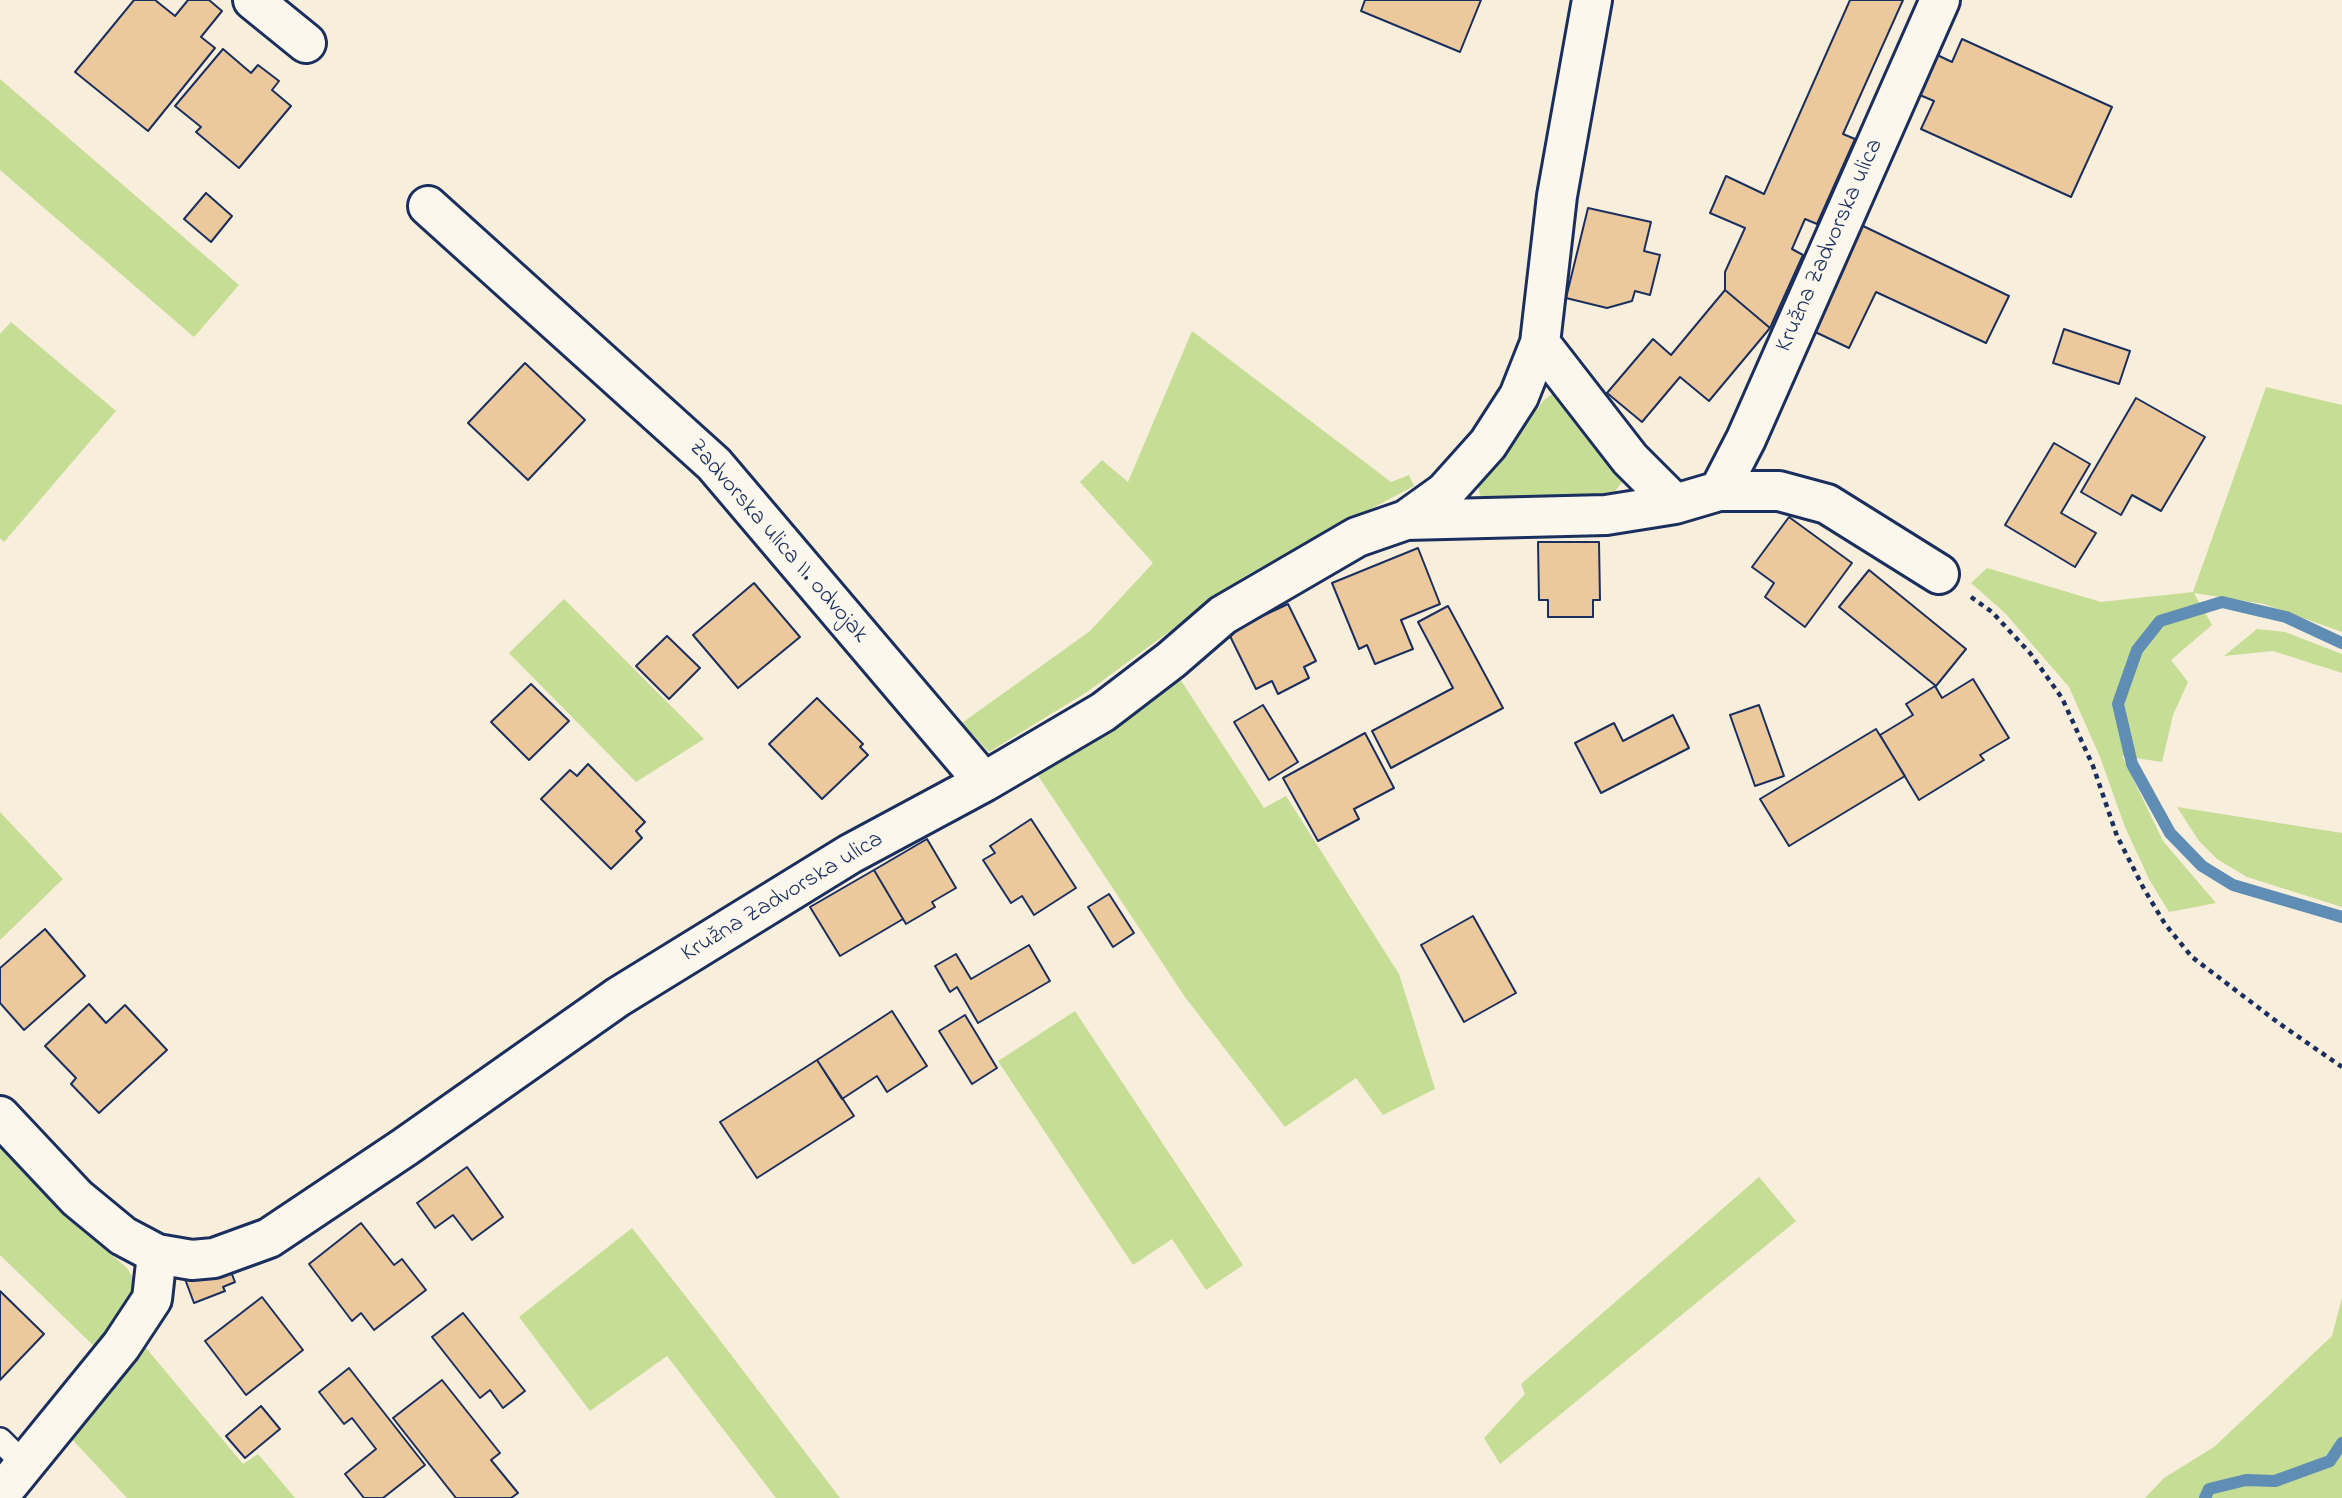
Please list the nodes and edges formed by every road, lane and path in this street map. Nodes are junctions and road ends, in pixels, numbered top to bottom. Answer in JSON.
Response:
{"nodes":[{"id":1,"x":253,"y":0,"type":"edge"},
{"id":2,"x":1592,"y":0,"type":"edge"},
{"id":3,"x":1940,"y":0,"type":"edge"},
{"id":4,"x":306,"y":43,"type":"dead end"},
{"id":5,"x":428,"y":206,"type":"dead end"},
{"id":6,"x":1540,"y":343,"type":"junction"},
{"id":7,"x":1719,"y":491,"type":"junction"},
{"id":8,"x":1675,"y":503,"type":"junction"},
{"id":9,"x":1406,"y":520,"type":"junction"},
{"id":10,"x":1939,"y":574,"type":"joint"},
{"id":11,"x":984,"y":782,"type":"junction"},
{"id":12,"x":2342,"y":1067,"type":"edge"},
{"id":13,"x":0,"y":1116,"type":"edge"},
{"id":14,"x":157,"y":1254,"type":"junction"},
{"id":15,"x":12,"y":1452,"type":"edge"},
{"id":16,"x":0,"y":1498,"type":"edge"}],
"edges":[{"from":1,"to":4,"type":"street"},
{"from":2,"to":6,"type":"street","name":"Kružna Zadvorska ulica"},
{"from":3,"to":7,"type":"street","name":"Kružna Zadvorska ulica"},
{"from":5,"to":11,"type":"street","name":"Zadvorska ulica II. odvojak"},
{"from":6,"to":8,"type":"street"},
{"from":6,"to":9,"type":"street","name":"Kružna Zadvorska ulica"},
{"from":7,"to":8,"type":"street","name":"Kružna Zadvorska ulica"},
{"from":7,"to":10,"type":"street","name":"Kružna Zadvorska ulica"},
{"from":8,"to":9,"type":"street","name":"Kružna Zadvorska ulica"},
{"from":9,"to":11,"type":"street","name":"Kružna Zadvorska ulica"},
{"from":10,"to":12,"type":"path"},
{"from":11,"to":14,"type":"street","name":"Kružna Zadvorska ulica"},
{"from":13,"to":14,"type":"street","name":"Kružna Zadvorska ulica"},
{"from":14,"to":15,"type":"street"},
{"from":15,"to":16,"type":"street"}]}
